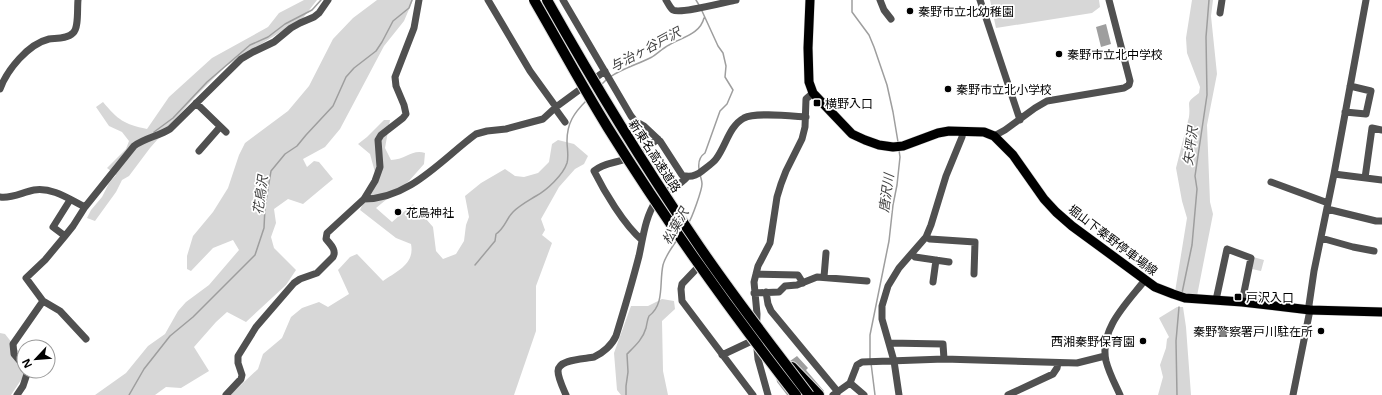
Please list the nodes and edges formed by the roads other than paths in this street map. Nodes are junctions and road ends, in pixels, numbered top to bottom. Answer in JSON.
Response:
{"nodes":[{"id":1,"x":78,"y":0,"type":"edge"},
{"id":2,"x":328,"y":0,"type":"edge"},
{"id":3,"x":418,"y":0,"type":"edge"},
{"id":4,"x":488,"y":0,"type":"edge"},
{"id":5,"x":534,"y":0,"type":"edge"},
{"id":6,"x":547,"y":0,"type":"edge"},
{"id":7,"x":563,"y":0,"type":"edge"},
{"id":8,"x":666,"y":0,"type":"edge"},
{"id":9,"x":736,"y":0,"type":"edge"},
{"id":10,"x":810,"y":0,"type":"edge"},
{"id":11,"x":880,"y":0,"type":"edge"},
{"id":12,"x":980,"y":0,"type":"edge"},
{"id":13,"x":1109,"y":0,"type":"edge"},
{"id":14,"x":1222,"y":0,"type":"edge"},
{"id":15,"x":1366,"y":0,"type":"edge"},
{"id":16,"x":1220,"y":13,"type":"dead end"},
{"id":17,"x":891,"y":19,"type":"dead end"},
{"id":18,"x":606,"y":73,"type":"junction"},
{"id":19,"x":1350,"y":86,"type":"junction"},
{"id":20,"x":0,"y":89,"type":"edge"},
{"id":21,"x":813,"y":93,"type":"junction"},
{"id":22,"x":196,"y":103,"type":"junction"},
{"id":23,"x":556,"y":107,"type":"junction"},
{"id":24,"x":1345,"y":112,"type":"junction"},
{"id":25,"x":806,"y":117,"type":"junction"},
{"id":26,"x":1020,"y":120,"type":"junction"},
{"id":27,"x":565,"y":122,"type":"dead end"},
{"id":28,"x":1382,"y":130,"type":"edge"},
{"id":29,"x":963,"y":131,"type":"junction"},
{"id":30,"x":994,"y":136,"type":"junction"},
{"id":31,"x":658,"y":139,"type":"junction"},
{"id":32,"x":199,"y":151,"type":"dead end"},
{"id":33,"x":1334,"y":174,"type":"junction"},
{"id":34,"x":687,"y":177,"type":"junction"},
{"id":35,"x":1365,"y":178,"type":"junction"},
{"id":36,"x":1382,"y":180,"type":"edge"},
{"id":37,"x":1271,"y":182,"type":"dead end"},
{"id":38,"x":0,"y":197,"type":"edge"},
{"id":39,"x":70,"y":200,"type":"junction"},
{"id":40,"x":364,"y":200,"type":"junction"},
{"id":41,"x":1327,"y":206,"type":"junction"},
{"id":42,"x":85,"y":207,"type":"junction"},
{"id":43,"x":1382,"y":221,"type":"edge"},
{"id":44,"x":64,"y":236,"type":"junction"},
{"id":45,"x":926,"y":237,"type":"junction"},
{"id":46,"x":1321,"y":238,"type":"junction"},
{"id":47,"x":642,"y":240,"type":"junction"},
{"id":48,"x":1374,"y":250,"type":"dead end"},
{"id":49,"x":826,"y":254,"type":"dead end"},
{"id":50,"x":912,"y":254,"type":"junction"},
{"id":51,"x":710,"y":256,"type":"dead end"},
{"id":52,"x":936,"y":260,"type":"junction"},
{"id":53,"x":949,"y":262,"type":"dead end"},
{"id":54,"x":756,"y":274,"type":"junction"},
{"id":55,"x":974,"y":274,"type":"dead end"},
{"id":56,"x":824,"y":277,"type":"junction"},
{"id":57,"x":1145,"y":280,"type":"junction"},
{"id":58,"x":867,"y":281,"type":"dead end"},
{"id":59,"x":932,"y":282,"type":"dead end"},
{"id":60,"x":803,"y":283,"type":"junction"},
{"id":61,"x":766,"y":292,"type":"junction"},
{"id":62,"x":754,"y":293,"type":"junction"},
{"id":63,"x":1216,"y":300,"type":"junction"},
{"id":64,"x":43,"y":301,"type":"junction"},
{"id":65,"x":1242,"y":302,"type":"junction"},
{"id":66,"x":1310,"y":310,"type":"junction"},
{"id":67,"x":1382,"y":312,"type":"edge"},
{"id":68,"x":16,"y":339,"type":"edge"},
{"id":69,"x":86,"y":339,"type":"dead end"},
{"id":70,"x":756,"y":339,"type":"junction"},
{"id":71,"x":16,"y":340,"type":"edge"},
{"id":72,"x":889,"y":344,"type":"junction"},
{"id":73,"x":772,"y":347,"type":"junction"},
{"id":74,"x":722,"y":355,"type":"junction"},
{"id":75,"x":16,"y":356,"type":"edge"},
{"id":76,"x":1105,"y":356,"type":"junction"},
{"id":77,"x":944,"y":359,"type":"junction"},
{"id":78,"x":894,"y":361,"type":"junction"},
{"id":79,"x":1058,"y":363,"type":"junction"},
{"id":80,"x":25,"y":379,"type":"edge"},
{"id":81,"x":850,"y":383,"type":"junction"},
{"id":82,"x":835,"y":394,"type":"edge"},
{"id":83,"x":17,"y":395,"type":"edge"},
{"id":84,"x":226,"y":395,"type":"edge"},
{"id":85,"x":566,"y":395,"type":"edge"},
{"id":86,"x":752,"y":395,"type":"edge"},
{"id":87,"x":768,"y":395,"type":"edge"},
{"id":88,"x":796,"y":395,"type":"edge"},
{"id":89,"x":810,"y":395,"type":"edge"},
{"id":90,"x":819,"y":395,"type":"edge"},
{"id":91,"x":864,"y":395,"type":"edge"},
{"id":92,"x":899,"y":395,"type":"edge"},
{"id":93,"x":1008,"y":395,"type":"edge"},
{"id":94,"x":1120,"y":395,"type":"edge"},
{"id":95,"x":1293,"y":395,"type":"edge"}],
"edges":[{"from":1,"to":20,"type":"street"},
{"from":2,"to":22,"type":"street"},
{"from":3,"to":40,"type":"street"},
{"from":4,"to":23,"type":"street"},
{"from":5,"to":88,"type":"highway","name":"新東名高速道路","bridge":true},
{"from":6,"to":73,"type":"highway","name":"新東名高速道路","bridge":true},
{"from":7,"to":18,"type":"street"},
{"from":8,"to":9,"type":"street"},
{"from":10,"to":21,"type":"main road"},
{"from":11,"to":17,"type":"street"},
{"from":12,"to":26,"type":"street"},
{"from":13,"to":26,"type":"street"},
{"from":14,"to":16,"type":"street"},
{"from":15,"to":19,"type":"street"},
{"from":18,"to":23,"type":"street"},
{"from":18,"to":31,"type":"street"},
{"from":19,"to":24,"type":"street"},
{"from":19,"to":24,"type":"street"},
{"from":21,"to":25,"type":"street"},
{"from":21,"to":29,"type":"main road"},
{"from":22,"to":32,"type":"street"},
{"from":22,"to":42,"type":"street"},
{"from":23,"to":27,"type":"street"},
{"from":23,"to":40,"type":"street"},
{"from":24,"to":33,"type":"street"},
{"from":25,"to":34,"type":"street"},
{"from":25,"to":54,"type":"street"},
{"from":26,"to":30,"type":"street"},
{"from":28,"to":35,"type":"street"},
{"from":29,"to":30,"type":"main road"},
{"from":29,"to":45,"type":"street"},
{"from":30,"to":57,"type":"main road","name":"堀山下秦野停車場線"},
{"from":31,"to":34,"type":"street"},
{"from":31,"to":47,"type":"street"},
{"from":33,"to":35,"type":"street"},
{"from":33,"to":41,"type":"street"},
{"from":34,"to":47,"type":"street"},
{"from":35,"to":36,"type":"street"},
{"from":37,"to":41,"type":"street"},
{"from":38,"to":39,"type":"street"},
{"from":39,"to":42,"type":"street"},
{"from":39,"to":44,"type":"street"},
{"from":40,"to":84,"type":"street"},
{"from":41,"to":43,"type":"street"},
{"from":41,"to":46,"type":"street"},
{"from":42,"to":44,"type":"street"},
{"from":44,"to":64,"type":"street"},
{"from":45,"to":50,"type":"street"},
{"from":45,"to":55,"type":"street"},
{"from":46,"to":48,"type":"street"},
{"from":46,"to":66,"type":"street"},
{"from":47,"to":85,"type":"street"},
{"from":49,"to":56,"type":"street"},
{"from":50,"to":52,"type":"street"},
{"from":50,"to":72,"type":"street"},
{"from":51,"to":74,"type":"street"},
{"from":52,"to":53,"type":"street"},
{"from":52,"to":59,"type":"street"},
{"from":54,"to":60,"type":"street"},
{"from":54,"to":62,"type":"street"},
{"from":56,"to":58,"type":"street"},
{"from":56,"to":60,"type":"street"},
{"from":57,"to":63,"type":"main road","name":"堀山下秦野停車場線"},
{"from":57,"to":76,"type":"street"},
{"from":60,"to":61,"type":"street"},
{"from":61,"to":62,"type":"street"},
{"from":61,"to":82,"type":"street"},
{"from":62,"to":70,"type":"street"},
{"from":63,"to":65,"type":"main road","name":"堀山下秦野停車場線"},
{"from":63,"to":65,"type":"street"},
{"from":64,"to":68,"type":"street"},
{"from":64,"to":69,"type":"street"},
{"from":65,"to":66,"type":"main road","name":"堀山下秦野停車場線"},
{"from":66,"to":67,"type":"main road","name":"堀山下秦野停車場線"},
{"from":66,"to":95,"type":"street"},
{"from":70,"to":74,"type":"street"},
{"from":70,"to":87,"type":"street"},
{"from":71,"to":75,"type":"street"},
{"from":72,"to":77,"type":"street"},
{"from":72,"to":78,"type":"street"},
{"from":73,"to":89,"type":"highway","name":"新東名高速道路","bridge":true},
{"from":73,"to":90,"type":"highway","bridge":true},
{"from":74,"to":86,"type":"street"},
{"from":76,"to":79,"type":"street"},
{"from":76,"to":94,"type":"street"},
{"from":77,"to":78,"type":"street"},
{"from":77,"to":79,"type":"street"},
{"from":78,"to":81,"type":"street"},
{"from":78,"to":92,"type":"street"},
{"from":79,"to":93,"type":"street"},
{"from":80,"to":83,"type":"street"},
{"from":81,"to":82,"type":"street"},
{"from":81,"to":91,"type":"street"}]}
